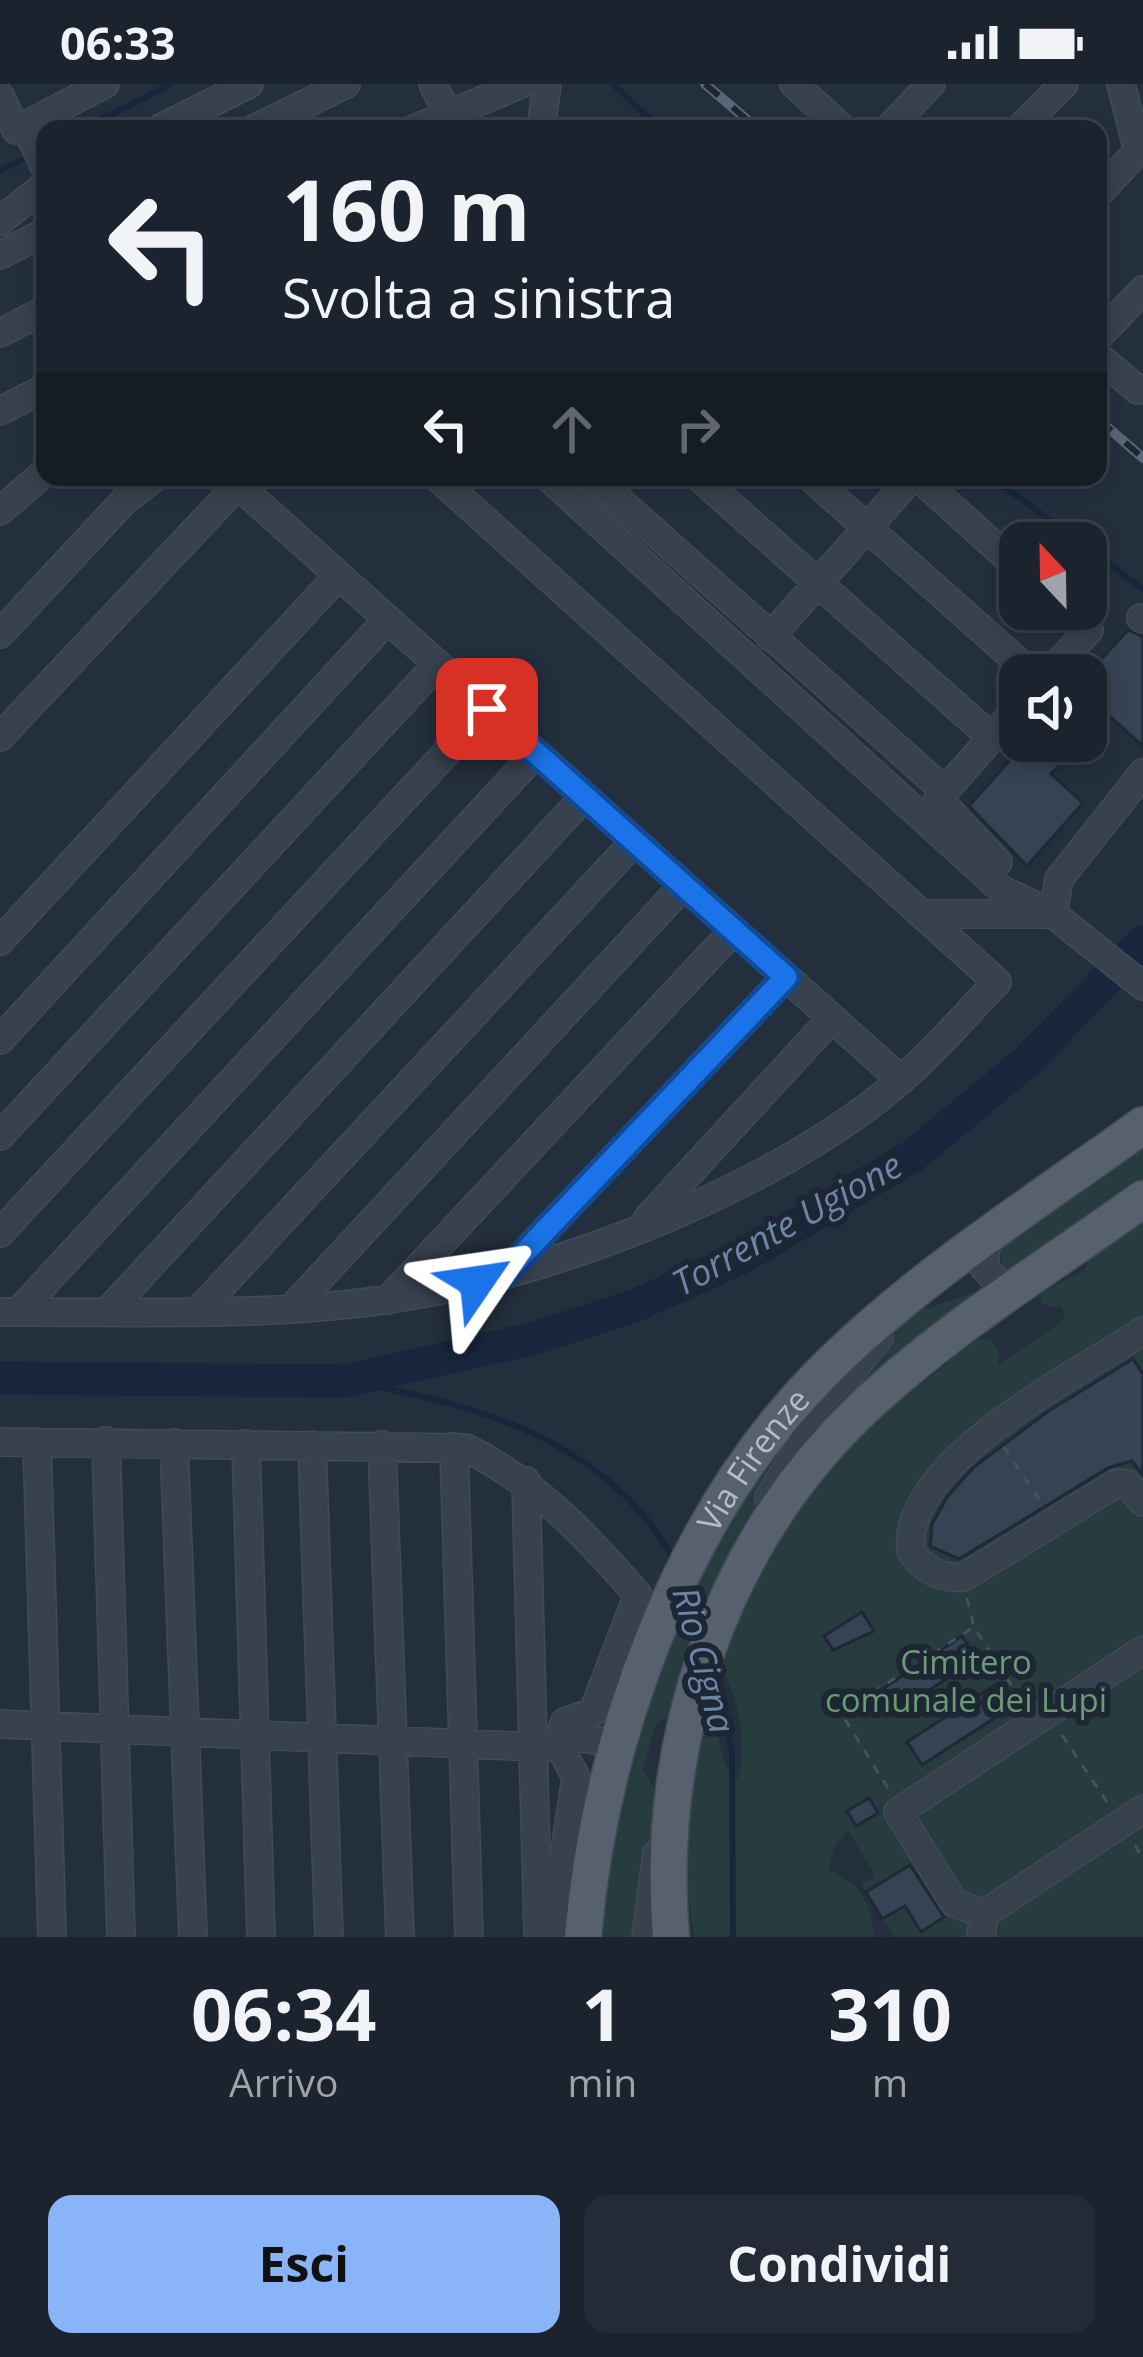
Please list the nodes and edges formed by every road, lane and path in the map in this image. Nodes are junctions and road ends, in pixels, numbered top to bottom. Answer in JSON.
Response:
{"nodes":[{"id":1,"x":105,"y":84,"type":"edge"},
{"id":2,"x":249,"y":84,"type":"edge"},
{"id":3,"x":346,"y":84,"type":"edge"},
{"id":4,"x":433,"y":84,"type":"edge"},
{"id":5,"x":521,"y":84,"type":"edge"},
{"id":6,"x":547,"y":84,"type":"edge"},
{"id":7,"x":793,"y":84,"type":"edge"},
{"id":8,"x":931,"y":84,"type":"edge"},
{"id":9,"x":1064,"y":84,"type":"edge"},
{"id":10,"x":1121,"y":84,"type":"edge"},
{"id":11,"x":73,"y":91,"type":"edge"},
{"id":12,"x":0,"y":96,"type":"edge"},
{"id":13,"x":42,"y":120,"type":"edge"},
{"id":14,"x":177,"y":120,"type":"edge"},
{"id":15,"x":272,"y":120,"type":"edge"},
{"id":16,"x":451,"y":120,"type":"edge"},
{"id":17,"x":457,"y":120,"type":"edge"},
{"id":18,"x":542,"y":120,"type":"edge"},
{"id":19,"x":833,"y":120,"type":"edge"},
{"id":20,"x":897,"y":120,"type":"edge"},
{"id":21,"x":1028,"y":120,"type":"edge"},
{"id":22,"x":36,"y":126,"type":"edge"},
{"id":23,"x":28,"y":133,"type":"junction"},
{"id":24,"x":36,"y":149,"type":"edge"},
{"id":25,"x":1140,"y":153,"type":"edge"},
{"id":26,"x":1107,"y":185,"type":"edge"},
{"id":27,"x":36,"y":192,"type":"edge"},
{"id":28,"x":0,"y":221,"type":"edge"},
{"id":29,"x":36,"y":237,"type":"edge"},
{"id":30,"x":0,"y":255,"type":"edge"},
{"id":31,"x":1143,"y":290,"type":"edge"},
{"id":32,"x":36,"y":314,"type":"edge"},
{"id":33,"x":1107,"y":328,"type":"edge"},
{"id":34,"x":0,"y":332,"type":"edge"},
{"id":35,"x":1107,"y":363,"type":"edge"},
{"id":36,"x":1141,"y":390,"type":"edge"},
{"id":37,"x":36,"y":392,"type":"edge"},
{"id":38,"x":0,"y":410,"type":"edge"},
{"id":39,"x":36,"y":475,"type":"edge"},
{"id":40,"x":36,"y":479,"type":"edge"},
{"id":41,"x":143,"y":486,"type":"edge"},
{"id":42,"x":229,"y":486,"type":"edge"},
{"id":43,"x":239,"y":486,"type":"edge"},
{"id":44,"x":447,"y":486,"type":"edge"},
{"id":45,"x":558,"y":486,"type":"edge"},
{"id":46,"x":603,"y":486,"type":"edge"},
{"id":47,"x":709,"y":486,"type":"edge"},
{"id":48,"x":820,"y":486,"type":"edge"},
{"id":49,"x":906,"y":486,"type":"edge"},
{"id":50,"x":925,"y":486,"type":"edge"},
{"id":51,"x":0,"y":489,"type":"edge"},
{"id":52,"x":0,"y":511,"type":"edge"},
{"id":53,"x":866,"y":527,"type":"junction"},
{"id":54,"x":999,"y":550,"type":"edge"},
{"id":55,"x":338,"y":576,"type":"junction"},
{"id":56,"x":818,"y":584,"type":"junction"},
{"id":57,"x":387,"y":620,"type":"junction"},
{"id":58,"x":1089,"y":630,"type":"edge"},
{"id":59,"x":0,"y":634,"type":"edge"},
{"id":60,"x":770,"y":637,"type":"junction"},
{"id":61,"x":1009,"y":654,"type":"edge"},
{"id":62,"x":1067,"y":654,"type":"edge"},
{"id":63,"x":437,"y":664,"type":"junction"},
{"id":64,"x":487,"y":709,"type":"junction"},
{"id":65,"x":999,"y":728,"type":"edge"},
{"id":66,"x":0,"y":737,"type":"edge"},
{"id":67,"x":991,"y":737,"type":"junction"},
{"id":68,"x":536,"y":753,"type":"junction"},
{"id":69,"x":1143,"y":773,"type":"edge"},
{"id":70,"x":945,"y":791,"type":"junction"},
{"id":71,"x":584,"y":797,"type":"junction"},
{"id":72,"x":634,"y":842,"type":"junction"},
{"id":73,"x":683,"y":886,"type":"junction"},
{"id":74,"x":921,"y":914,"type":"junction"},
{"id":75,"x":1052,"y":914,"type":"junction"},
{"id":76,"x":734,"y":931,"type":"junction"},
{"id":77,"x":0,"y":940,"type":"edge"},
{"id":78,"x":786,"y":977,"type":"junction"},
{"id":79,"x":1143,"y":986,"type":"edge"},
{"id":80,"x":832,"y":1018,"type":"junction"},
{"id":81,"x":0,"y":1040,"type":"edge"},
{"id":82,"x":901,"y":1080,"type":"junction"},
{"id":83,"x":1143,"y":1125,"type":"edge"},
{"id":84,"x":0,"y":1136,"type":"edge"},
{"id":85,"x":1143,"y":1198,"type":"edge"},
{"id":86,"x":636,"y":1230,"type":"junction"},
{"id":87,"x":0,"y":1233,"type":"edge"},
{"id":88,"x":987,"y":1238,"type":"junction"},
{"id":89,"x":503,"y":1275,"type":"junction"},
{"id":90,"x":1015,"y":1290,"type":"junction"},
{"id":91,"x":388,"y":1300,"type":"junction"},
{"id":92,"x":907,"y":1300,"type":"junction"},
{"id":93,"x":292,"y":1308,"type":"junction"},
{"id":94,"x":200,"y":1309,"type":"junction"},
{"id":95,"x":108,"y":1311,"type":"junction"},
{"id":96,"x":9,"y":1312,"type":"edge"},
{"id":97,"x":1143,"y":1331,"type":"edge"},
{"id":98,"x":106,"y":1441,"type":"junction"},
{"id":99,"x":0,"y":1442,"type":"edge"},
{"id":100,"x":37,"y":1442,"type":"junction"},
{"id":101,"x":174,"y":1443,"type":"junction"},
{"id":102,"x":246,"y":1444,"type":"junction"},
{"id":103,"x":312,"y":1444,"type":"junction"},
{"id":104,"x":382,"y":1445,"type":"junction"},
{"id":105,"x":1003,"y":1446,"type":"dead end"},
{"id":106,"x":454,"y":1447,"type":"junction"},
{"id":107,"x":526,"y":1481,"type":"junction"},
{"id":108,"x":1036,"y":1494,"type":"dead end"},
{"id":109,"x":1143,"y":1506,"type":"edge"},
{"id":110,"x":1143,"y":1520,"type":"edge"},
{"id":111,"x":950,"y":1578,"type":"junction"},
{"id":112,"x":724,"y":1604,"type":"junction"},
{"id":113,"x":974,"y":1627,"type":"junction"},
{"id":114,"x":1143,"y":1650,"type":"edge"},
{"id":115,"x":1042,"y":1717,"type":"junction"},
{"id":116,"x":0,"y":1724,"type":"edge"},
{"id":117,"x":46,"y":1725,"type":"junction"},
{"id":118,"x":115,"y":1728,"type":"junction"},
{"id":119,"x":185,"y":1731,"type":"junction"},
{"id":120,"x":255,"y":1733,"type":"junction"},
{"id":121,"x":322,"y":1736,"type":"junction"},
{"id":122,"x":392,"y":1739,"type":"junction"},
{"id":123,"x":463,"y":1741,"type":"junction"},
{"id":124,"x":529,"y":1744,"type":"junction"},
{"id":125,"x":616,"y":1744,"type":"junction"},
{"id":126,"x":561,"y":1748,"type":"junction"},
{"id":127,"x":669,"y":1803,"type":"junction"},
{"id":128,"x":900,"y":1811,"type":"junction"},
{"id":129,"x":1132,"y":1816,"type":"edge"},
{"id":130,"x":1143,"y":1858,"type":"edge"},
{"id":131,"x":983,"y":1925,"type":"edge"},
{"id":132,"x":52,"y":1937,"type":"edge"},
{"id":133,"x":121,"y":1937,"type":"edge"},
{"id":134,"x":193,"y":1937,"type":"edge"},
{"id":135,"x":261,"y":1937,"type":"edge"},
{"id":136,"x":329,"y":1937,"type":"edge"},
{"id":137,"x":400,"y":1937,"type":"edge"},
{"id":138,"x":469,"y":1937,"type":"edge"},
{"id":139,"x":538,"y":1937,"type":"edge"},
{"id":140,"x":552,"y":1937,"type":"edge"},
{"id":141,"x":583,"y":1937,"type":"edge"},
{"id":142,"x":646,"y":1937,"type":"edge"},
{"id":143,"x":671,"y":1937,"type":"edge"}],
"edges":[{"from":1,"to":11,"type":"street"},
{"from":2,"to":14,"type":"street"},
{"from":3,"to":15,"type":"street"},
{"from":4,"to":16,"type":"street"},
{"from":5,"to":17,"type":"street"},
{"from":6,"to":18,"type":"street"},
{"from":7,"to":19,"type":"street"},
{"from":8,"to":20,"type":"street"},
{"from":9,"to":21,"type":"street"},
{"from":10,"to":25,"type":"street"},
{"from":11,"to":13,"type":"street"},
{"from":12,"to":23,"type":"street"},
{"from":22,"to":23,"type":"street"},
{"from":23,"to":24,"type":"street"},
{"from":25,"to":26,"type":"street"},
{"from":27,"to":28,"type":"street"},
{"from":29,"to":30,"type":"street"},
{"from":31,"to":33,"type":"street"},
{"from":32,"to":34,"type":"street"},
{"from":35,"to":36,"type":"street"},
{"from":37,"to":38,"type":"street"},
{"from":39,"to":51,"type":"street"},
{"from":40,"to":52,"type":"street"},
{"from":41,"to":59,"type":"street"},
{"from":42,"to":66,"type":"street"},
{"from":43,"to":55,"type":"street"},
{"from":44,"to":74,"type":"street"},
{"from":45,"to":75,"type":"street"},
{"from":46,"to":60,"type":"street"},
{"from":47,"to":56,"type":"street"},
{"from":48,"to":53,"type":"street"},
{"from":49,"to":53,"type":"street"},
{"from":50,"to":54,"type":"street"},
{"from":53,"to":56,"type":"street"},
{"from":53,"to":61,"type":"street"},
{"from":55,"to":57,"type":"street"},
{"from":55,"to":77,"type":"street"},
{"from":56,"to":60,"type":"street"},
{"from":56,"to":67,"type":"street"},
{"from":57,"to":63,"type":"street"},
{"from":57,"to":81,"type":"street"},
{"from":58,"to":62,"type":"street"},
{"from":60,"to":70,"type":"street"},
{"from":63,"to":64,"type":"street"},
{"from":63,"to":84,"type":"street"},
{"from":64,"to":68,"type":"street"},
{"from":64,"to":87,"type":"street"},
{"from":65,"to":67,"type":"street"},
{"from":67,"to":70,"type":"street"},
{"from":68,"to":71,"type":"street"},
{"from":68,"to":96,"type":"street"},
{"from":69,"to":75,"type":"street"},
{"from":70,"to":75,"type":"street"},
{"from":71,"to":72,"type":"street"},
{"from":71,"to":95,"type":"street"},
{"from":72,"to":73,"type":"street"},
{"from":72,"to":94,"type":"street"},
{"from":73,"to":76,"type":"street"},
{"from":73,"to":93,"type":"street"},
{"from":74,"to":75,"type":"street"},
{"from":74,"to":82,"type":"street"},
{"from":75,"to":79,"type":"street"},
{"from":76,"to":78,"type":"street"},
{"from":76,"to":91,"type":"street"},
{"from":78,"to":80,"type":"street"},
{"from":78,"to":89,"type":"street"},
{"from":80,"to":82,"type":"street"},
{"from":80,"to":86,"type":"street"},
{"from":82,"to":86,"type":"street"},
{"from":83,"to":88,"type":"main road","name":"Via Firenze"},
{"from":85,"to":90,"type":"main road","name":"Via Firenze"},
{"from":86,"to":89,"type":"street"},
{"from":88,"to":90,"type":"street"},
{"from":88,"to":92,"type":"main road","name":"Via Firenze"},
{"from":89,"to":91,"type":"street"},
{"from":90,"to":112,"type":"main road","name":"Via Firenze"},
{"from":91,"to":93,"type":"street"},
{"from":92,"to":112,"type":"street","name":"Via Firenze"},
{"from":92,"to":125,"type":"main road","name":"Via Firenze"},
{"from":93,"to":94,"type":"street"},
{"from":94,"to":95,"type":"street"},
{"from":95,"to":96,"type":"street"},
{"from":97,"to":111,"type":"street"},
{"from":98,"to":100,"type":"street"},
{"from":98,"to":101,"type":"street"},
{"from":98,"to":118,"type":"street"},
{"from":99,"to":100,"type":"street"},
{"from":100,"to":117,"type":"street"},
{"from":101,"to":102,"type":"street"},
{"from":101,"to":119,"type":"street"},
{"from":102,"to":103,"type":"street"},
{"from":102,"to":120,"type":"street"},
{"from":103,"to":104,"type":"street"},
{"from":103,"to":121,"type":"street"},
{"from":104,"to":106,"type":"street"},
{"from":104,"to":122,"type":"street"},
{"from":105,"to":108,"type":"path"},
{"from":106,"to":107,"type":"street"},
{"from":106,"to":123,"type":"street"},
{"from":107,"to":124,"type":"street"},
{"from":107,"to":126,"type":"street"},
{"from":109,"to":110,"type":"street"},
{"from":109,"to":111,"type":"street"},
{"from":111,"to":113,"type":"path"},
{"from":112,"to":127,"type":"main road","name":"Via Firenze"},
{"from":113,"to":115,"type":"path"},
{"from":113,"to":128,"type":"path"},
{"from":114,"to":115,"type":"street"},
{"from":115,"to":128,"type":"street"},
{"from":115,"to":129,"type":"path"},
{"from":116,"to":117,"type":"street"},
{"from":117,"to":118,"type":"street"},
{"from":117,"to":132,"type":"street"},
{"from":118,"to":119,"type":"street"},
{"from":118,"to":133,"type":"street"},
{"from":119,"to":120,"type":"street"},
{"from":119,"to":134,"type":"street"},
{"from":120,"to":121,"type":"street"},
{"from":120,"to":135,"type":"street"},
{"from":121,"to":122,"type":"street"},
{"from":121,"to":136,"type":"street"},
{"from":122,"to":123,"type":"street"},
{"from":122,"to":137,"type":"street"},
{"from":123,"to":124,"type":"street"},
{"from":123,"to":138,"type":"street"},
{"from":124,"to":126,"type":"street"},
{"from":124,"to":139,"type":"street"},
{"from":125,"to":126,"type":"street"},
{"from":125,"to":141,"type":"main road","name":"Via Firenze"},
{"from":126,"to":140,"type":"street"},
{"from":127,"to":142,"type":"street","name":"Via Firenze"},
{"from":127,"to":143,"type":"main road","name":"Via Firenze"},
{"from":128,"to":131,"type":"street"},
{"from":129,"to":130,"type":"path"},
{"from":129,"to":131,"type":"street"}]}
